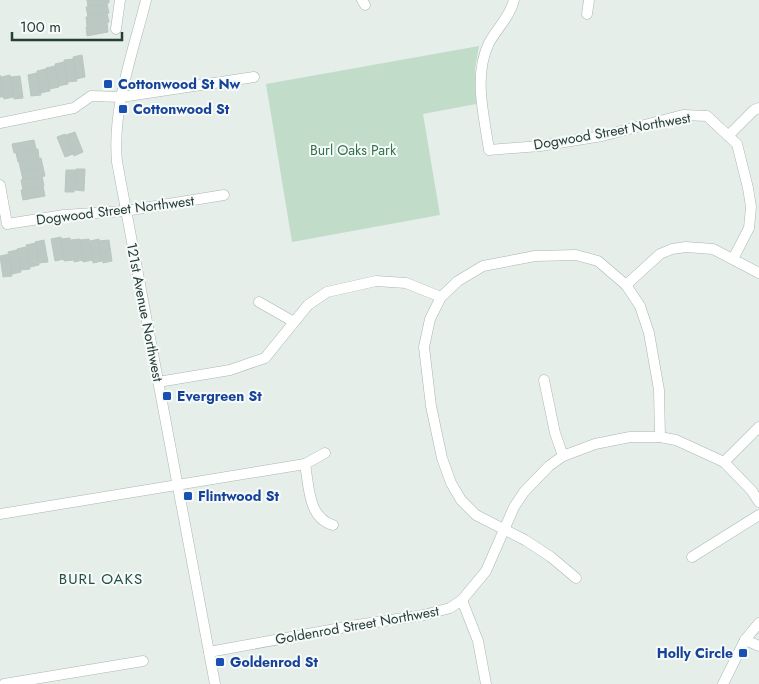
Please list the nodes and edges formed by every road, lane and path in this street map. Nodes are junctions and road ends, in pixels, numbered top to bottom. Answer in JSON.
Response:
{"nodes":[{"id":1,"x":120,"y":0,"type":"edge"},
{"id":2,"x":146,"y":0,"type":"edge"},
{"id":3,"x":514,"y":0,"type":"edge"},
{"id":4,"x":589,"y":0,"type":"edge"},
{"id":5,"x":587,"y":14,"type":"dead end"},
{"id":6,"x":116,"y":29,"type":"dead end"},
{"id":7,"x":254,"y":77,"type":"dead end"},
{"id":8,"x":121,"y":98,"type":"junction"},
{"id":9,"x":759,"y":108,"type":"edge"},
{"id":10,"x":0,"y":123,"type":"edge"},
{"id":11,"x":728,"y":136,"type":"junction"},
{"id":12,"x":0,"y":185,"type":"edge"},
{"id":13,"x":224,"y":195,"type":"dead end"},
{"id":14,"x":125,"y":211,"type":"junction"},
{"id":15,"x":733,"y":259,"type":"junction"},
{"id":16,"x":759,"y":273,"type":"edge"},
{"id":17,"x":626,"y":284,"type":"junction"},
{"id":18,"x":441,"y":297,"type":"junction"},
{"id":19,"x":259,"y":302,"type":"dead end"},
{"id":20,"x":294,"y":322,"type":"junction"},
{"id":21,"x":544,"y":380,"type":"dead end"},
{"id":22,"x":158,"y":382,"type":"junction"},
{"id":23,"x":759,"y":427,"type":"edge"},
{"id":24,"x":660,"y":437,"type":"junction"},
{"id":25,"x":325,"y":453,"type":"dead end"},
{"id":26,"x":563,"y":456,"type":"junction"},
{"id":27,"x":724,"y":462,"type":"junction"},
{"id":28,"x":305,"y":464,"type":"junction"},
{"id":29,"x":178,"y":484,"type":"junction"},
{"id":30,"x":759,"y":502,"type":"edge"},
{"id":31,"x":0,"y":514,"type":"edge"},
{"id":32,"x":759,"y":515,"type":"edge"},
{"id":33,"x":333,"y":525,"type":"dead end"},
{"id":34,"x":504,"y":530,"type":"junction"},
{"id":35,"x":692,"y":557,"type":"dead end"},
{"id":36,"x":576,"y":578,"type":"dead end"},
{"id":37,"x":462,"y":600,"type":"junction"},
{"id":38,"x":759,"y":623,"type":"edge"},
{"id":39,"x":745,"y":640,"type":"junction"},
{"id":40,"x":759,"y":646,"type":"edge"},
{"id":41,"x":209,"y":652,"type":"junction"},
{"id":42,"x":143,"y":661,"type":"dead end"},
{"id":43,"x":4,"y":684,"type":"edge"},
{"id":44,"x":215,"y":684,"type":"edge"},
{"id":45,"x":486,"y":684,"type":"edge"},
{"id":46,"x":723,"y":684,"type":"edge"}],
"edges":[{"from":1,"to":6,"type":"street"},
{"from":2,"to":8,"type":"street","name":"121st Avenue Northwest"},
{"from":3,"to":11,"type":"street","name":"Dogwood Street Northwest"},
{"from":4,"to":5,"type":"street"},
{"from":7,"to":8,"type":"street"},
{"from":8,"to":10,"type":"street"},
{"from":8,"to":14,"type":"street","name":"121st Avenue Northwest"},
{"from":9,"to":11,"type":"street"},
{"from":11,"to":15,"type":"street","name":"Dogwood Street Northwest"},
{"from":12,"to":14,"type":"street","name":"Dogwood Street Northwest"},
{"from":13,"to":14,"type":"street","name":"Dogwood Street Northwest"},
{"from":14,"to":22,"type":"street","name":"121st Avenue Northwest"},
{"from":15,"to":16,"type":"street"},
{"from":15,"to":17,"type":"street"},
{"from":17,"to":18,"type":"street"},
{"from":17,"to":24,"type":"street"},
{"from":18,"to":20,"type":"street"},
{"from":18,"to":34,"type":"street"},
{"from":19,"to":20,"type":"street"},
{"from":20,"to":22,"type":"street"},
{"from":21,"to":26,"type":"street"},
{"from":22,"to":29,"type":"street","name":"121st Avenue Northwest"},
{"from":23,"to":27,"type":"street"},
{"from":24,"to":26,"type":"street","name":"Goldenrod Street Northwest"},
{"from":24,"to":27,"type":"street","name":"Goldenrod Street Northwest"},
{"from":25,"to":28,"type":"street"},
{"from":26,"to":34,"type":"street","name":"Goldenrod Street Northwest"},
{"from":27,"to":30,"type":"street","name":"Goldenrod Street Northwest"},
{"from":28,"to":29,"type":"street"},
{"from":28,"to":33,"type":"street"},
{"from":29,"to":31,"type":"street"},
{"from":29,"to":41,"type":"street","name":"121st Avenue Northwest"},
{"from":32,"to":35,"type":"street"},
{"from":34,"to":36,"type":"street"},
{"from":34,"to":37,"type":"street","name":"Goldenrod Street Northwest"},
{"from":37,"to":41,"type":"street","name":"Goldenrod Street Northwest"},
{"from":37,"to":45,"type":"street"},
{"from":38,"to":39,"type":"street"},
{"from":39,"to":40,"type":"street"},
{"from":39,"to":46,"type":"street"},
{"from":41,"to":44,"type":"street","name":"121st Avenue Northwest"},
{"from":42,"to":43,"type":"street"}]}
